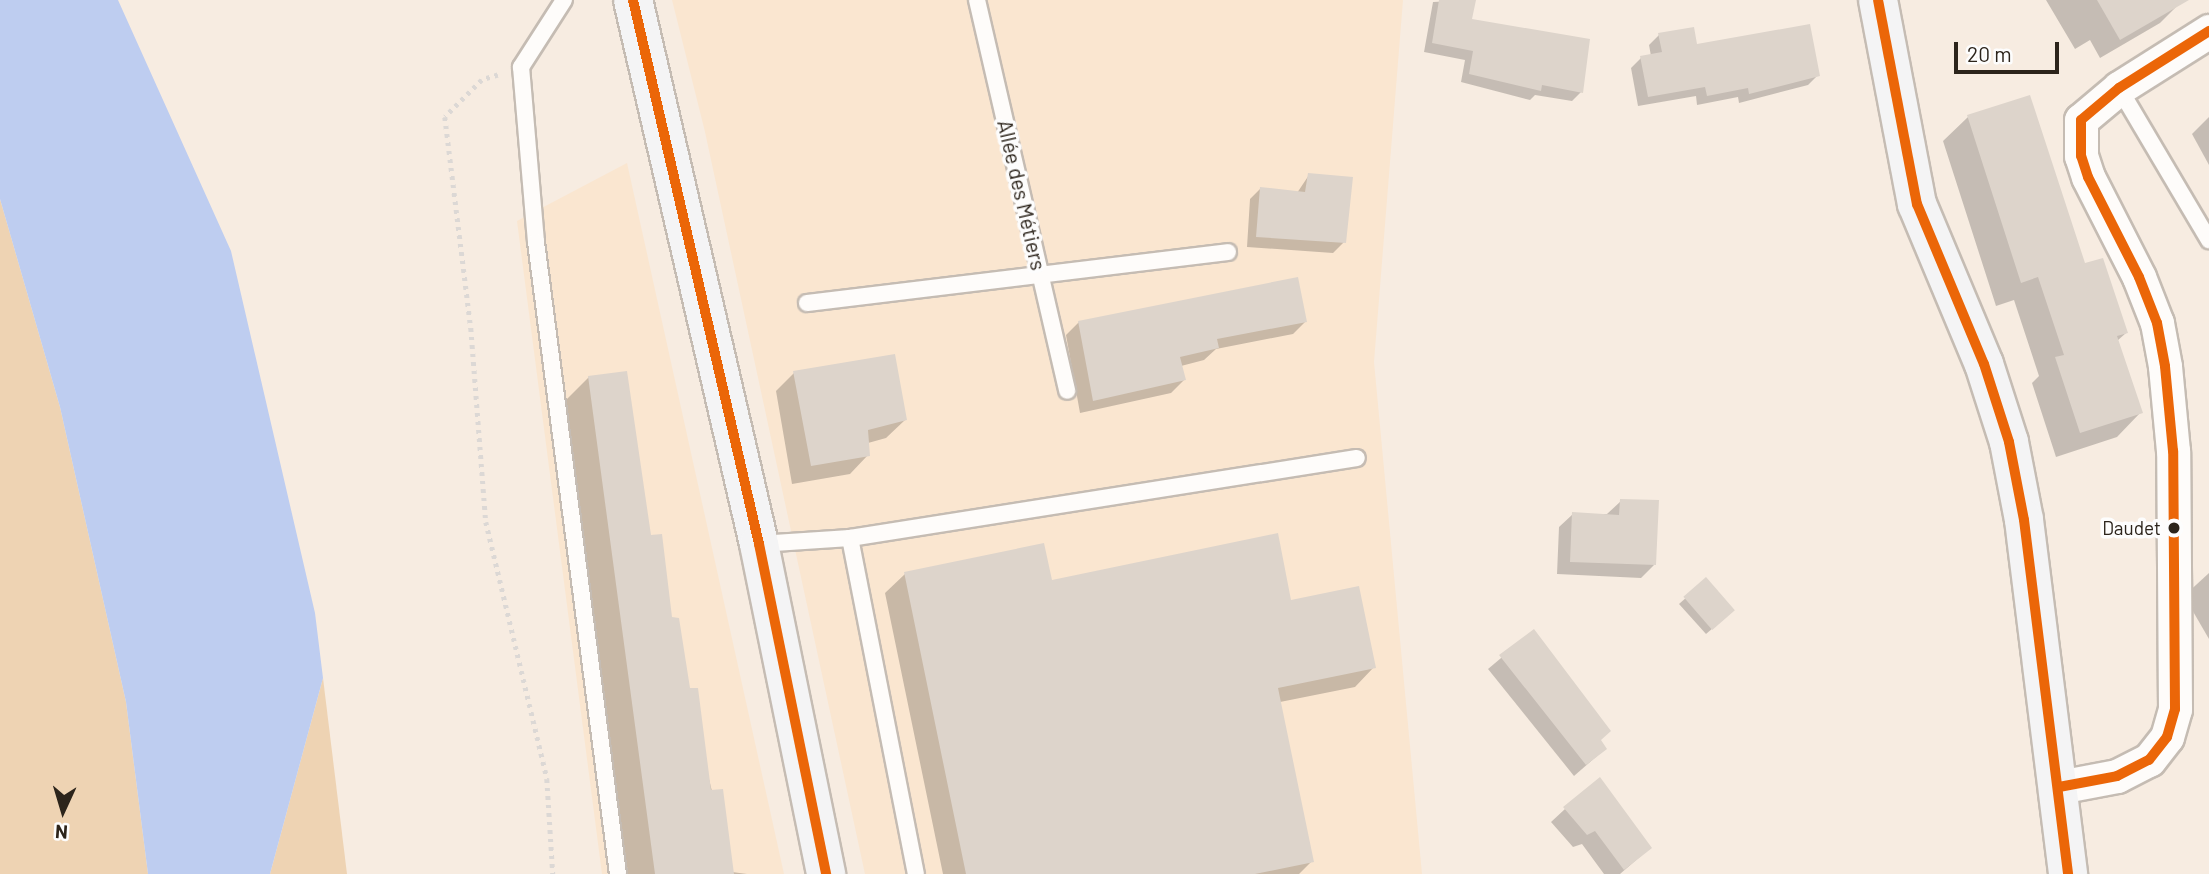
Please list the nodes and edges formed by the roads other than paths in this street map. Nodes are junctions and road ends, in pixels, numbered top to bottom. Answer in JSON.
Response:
{"nodes":[{"id":1,"x":564,"y":0,"type":"edge"},
{"id":2,"x":633,"y":0,"type":"edge"},
{"id":3,"x":977,"y":0,"type":"edge"},
{"id":4,"x":1878,"y":0,"type":"edge"},
{"id":5,"x":2209,"y":30,"type":"edge"},
{"id":6,"x":2119,"y":88,"type":"junction"},
{"id":7,"x":2209,"y":240,"type":"edge"},
{"id":8,"x":1228,"y":252,"type":"dead end"},
{"id":9,"x":1040,"y":274,"type":"junction"},
{"id":10,"x":807,"y":303,"type":"dead end"},
{"id":11,"x":1067,"y":391,"type":"dead end"},
{"id":12,"x":1357,"y":458,"type":"dead end"},
{"id":13,"x":850,"y":538,"type":"junction"},
{"id":14,"x":759,"y":544,"type":"junction"},
{"id":15,"x":2059,"y":787,"type":"junction"},
{"id":16,"x":618,"y":874,"type":"edge"},
{"id":17,"x":826,"y":874,"type":"edge"},
{"id":18,"x":916,"y":874,"type":"edge"},
{"id":19,"x":2068,"y":874,"type":"edge"}],
"edges":[{"from":1,"to":16,"type":"lane"},
{"from":2,"to":14,"type":"main road"},
{"from":3,"to":9,"type":"lane","name":"Allée des Métiers"},
{"from":4,"to":15,"type":"main road"},
{"from":5,"to":6,"type":"street"},
{"from":6,"to":7,"type":"lane"},
{"from":6,"to":15,"type":"street"},
{"from":8,"to":9,"type":"lane"},
{"from":9,"to":10,"type":"lane"},
{"from":9,"to":11,"type":"lane","name":"Allée des Métiers"},
{"from":12,"to":13,"type":"lane"},
{"from":13,"to":14,"type":"lane"},
{"from":13,"to":18,"type":"lane"},
{"from":14,"to":17,"type":"main road"},
{"from":15,"to":19,"type":"main road"}]}
